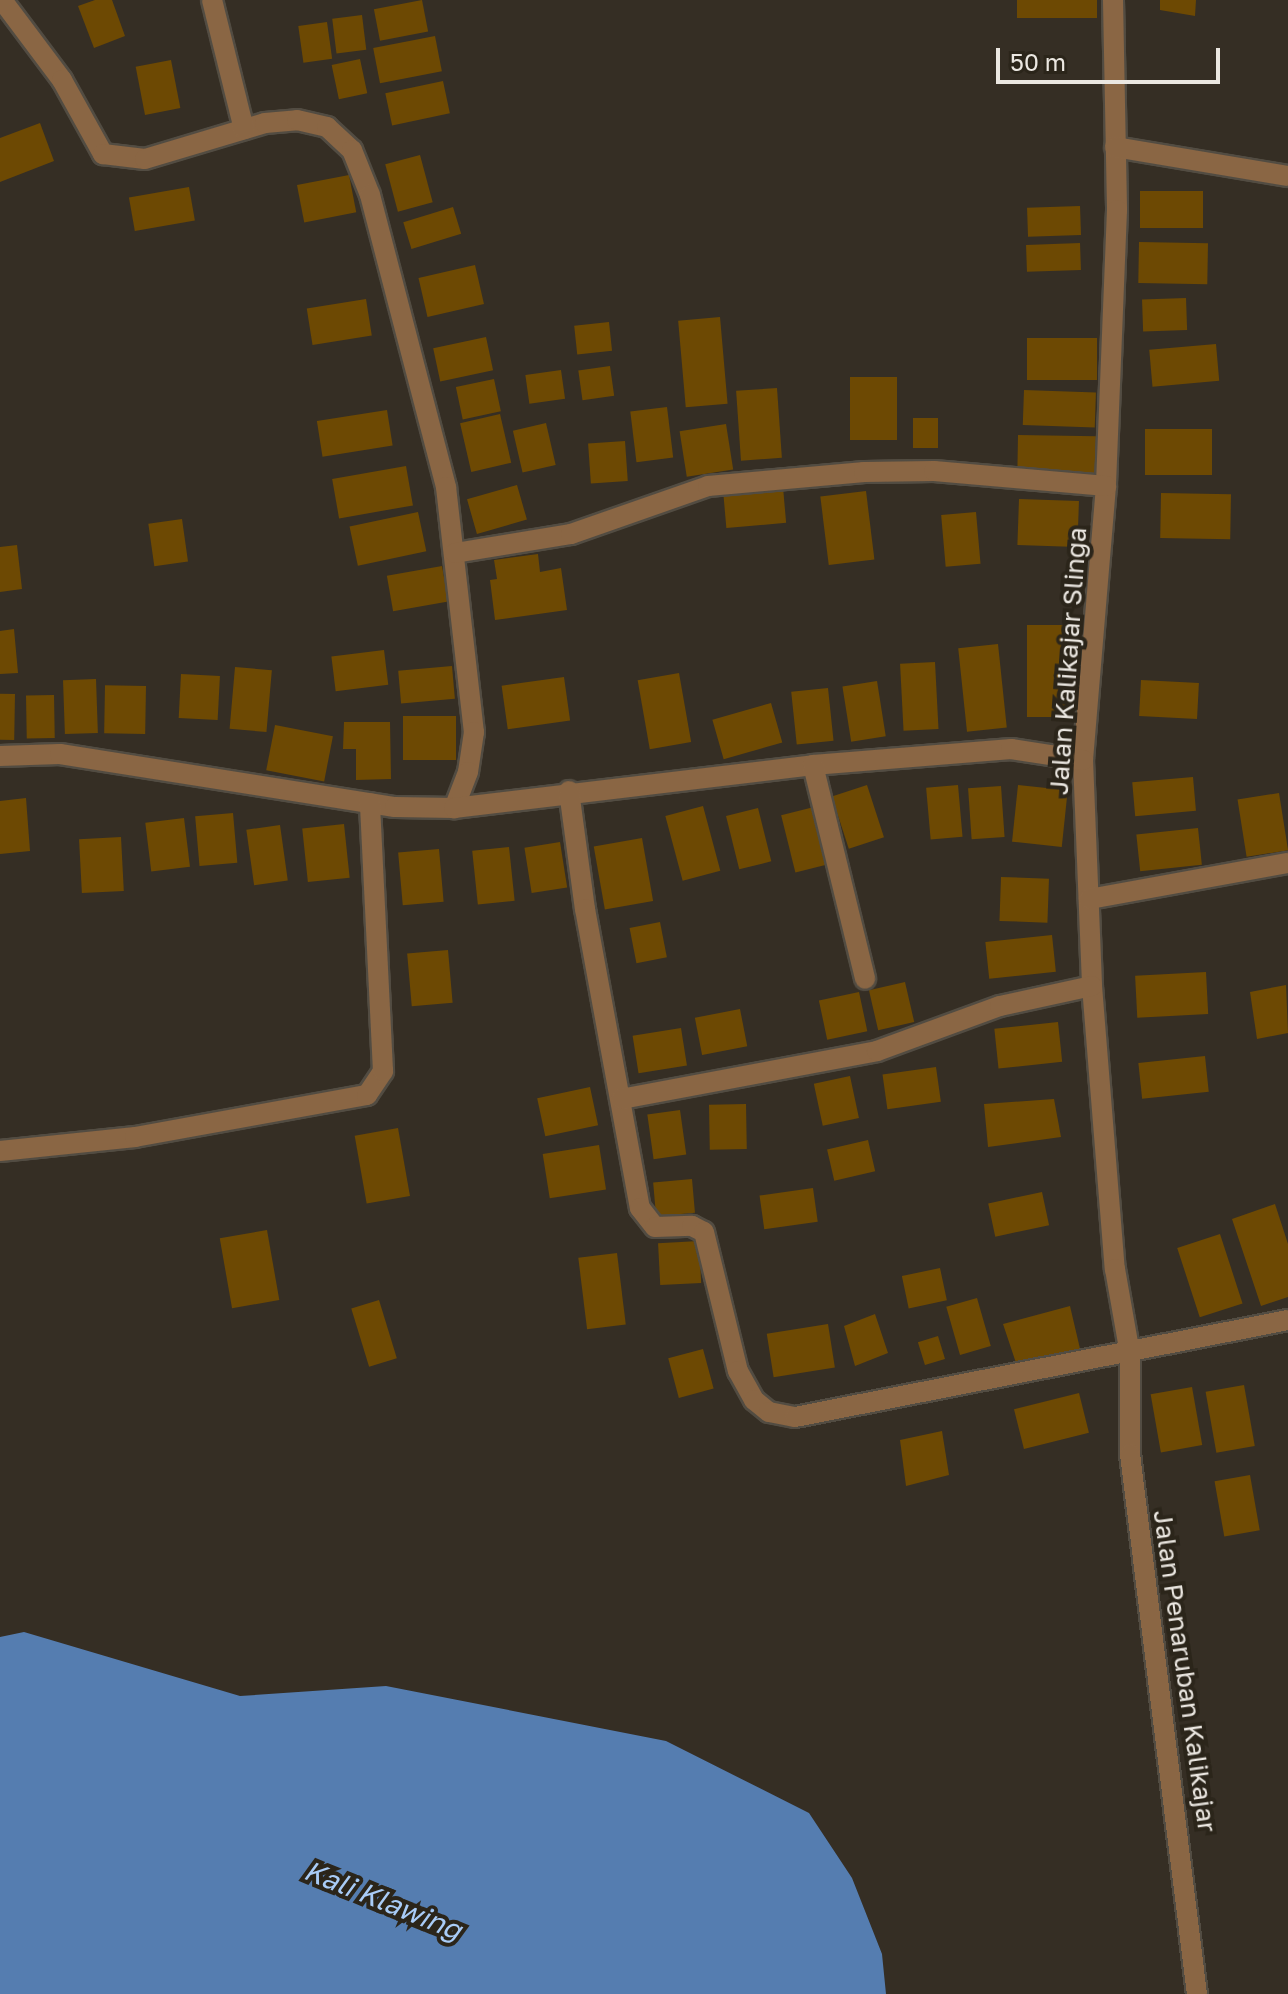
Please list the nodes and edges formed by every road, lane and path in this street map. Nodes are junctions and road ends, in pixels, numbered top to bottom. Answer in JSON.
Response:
{"nodes":[{"id":1,"x":2,"y":0,"type":"edge"},
{"id":2,"x":212,"y":0,"type":"edge"},
{"id":3,"x":1113,"y":0,"type":"edge"},
{"id":4,"x":244,"y":129,"type":"junction"},
{"id":5,"x":1115,"y":147,"type":"junction"},
{"id":6,"x":1288,"y":176,"type":"edge"},
{"id":7,"x":1106,"y":486,"type":"junction"},
{"id":8,"x":455,"y":553,"type":"junction"},
{"id":9,"x":0,"y":756,"type":"edge"},
{"id":10,"x":1083,"y":760,"type":"junction"},
{"id":11,"x":813,"y":765,"type":"junction"},
{"id":12,"x":569,"y":791,"type":"junction"},
{"id":13,"x":370,"y":803,"type":"junction"},
{"id":14,"x":454,"y":808,"type":"junction"},
{"id":15,"x":1288,"y":863,"type":"edge"},
{"id":16,"x":1089,"y":899,"type":"junction"},
{"id":17,"x":865,"y":979,"type":"dead end"},
{"id":18,"x":1092,"y":986,"type":"junction"},
{"id":19,"x":621,"y":1099,"type":"junction"},
{"id":20,"x":0,"y":1151,"type":"edge"},
{"id":21,"x":1288,"y":1320,"type":"edge"},
{"id":22,"x":1130,"y":1354,"type":"junction"},
{"id":23,"x":1197,"y":1994,"type":"edge"}],
"edges":[{"from":1,"to":4,"type":"street"},
{"from":2,"to":4,"type":"street"},
{"from":3,"to":5,"type":"street","name":"Jalan Kalikajar Slinga"},
{"from":4,"to":8,"type":"street"},
{"from":5,"to":6,"type":"street"},
{"from":5,"to":7,"type":"street","name":"Jalan Kalikajar Slinga"},
{"from":7,"to":8,"type":"street"},
{"from":7,"to":10,"type":"street","name":"Jalan Kalikajar Slinga"},
{"from":8,"to":14,"type":"street"},
{"from":9,"to":13,"type":"street"},
{"from":10,"to":11,"type":"street"},
{"from":10,"to":16,"type":"street","name":"Jalan Kalikajar Slinga"},
{"from":11,"to":12,"type":"street"},
{"from":11,"to":17,"type":"street"},
{"from":12,"to":14,"type":"street"},
{"from":12,"to":19,"type":"street"},
{"from":13,"to":14,"type":"street"},
{"from":13,"to":20,"type":"street"},
{"from":15,"to":16,"type":"street"},
{"from":16,"to":18,"type":"street","name":"Jalan Kalikajar Slinga"},
{"from":18,"to":19,"type":"street"},
{"from":18,"to":22,"type":"street","name":"Jalan Kalikajar Slinga"},
{"from":19,"to":22,"type":"street"},
{"from":21,"to":22,"type":"street"},
{"from":22,"to":23,"type":"street","name":"Jalan Penaruban Kalikajar"}]}
